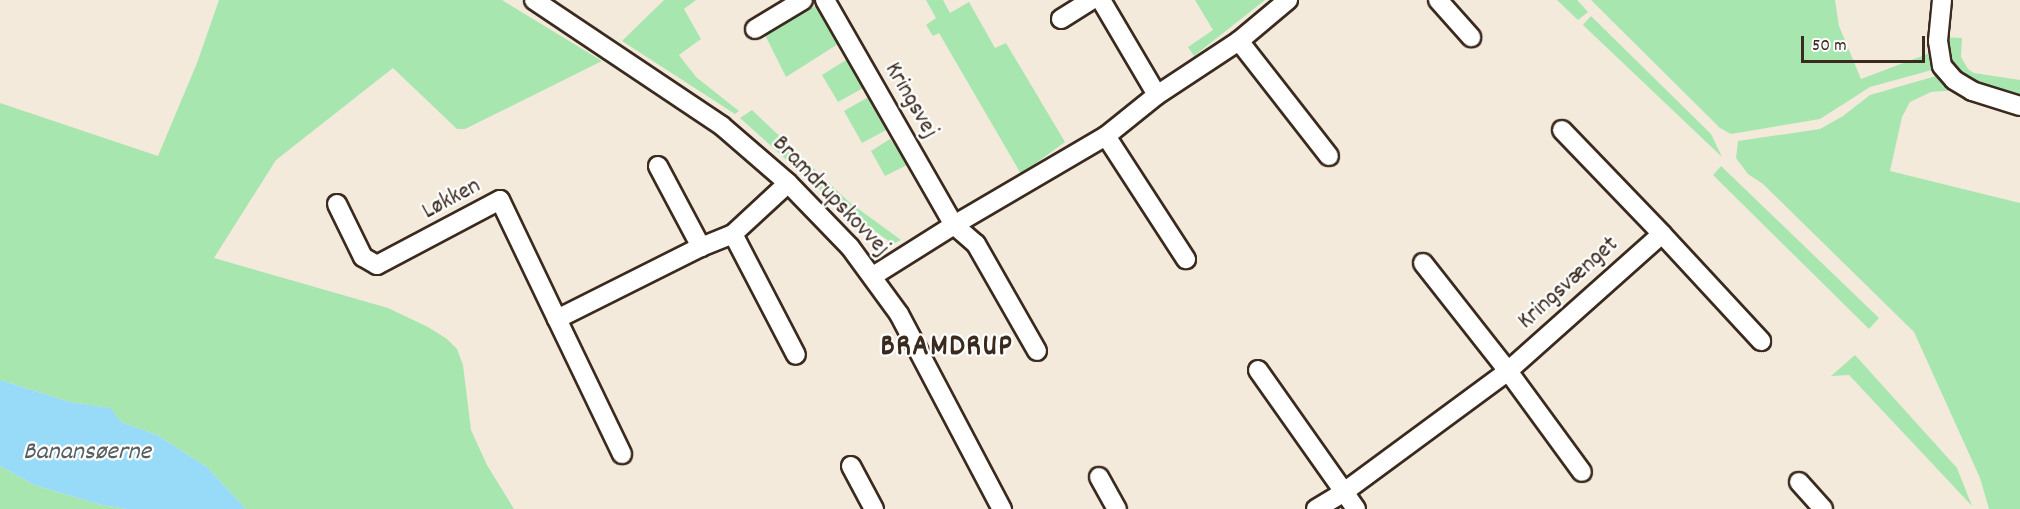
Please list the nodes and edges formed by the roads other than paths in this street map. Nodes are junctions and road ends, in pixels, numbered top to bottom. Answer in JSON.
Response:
{"nodes":[{"id":1,"x":534,"y":0,"type":"edge"},
{"id":2,"x":803,"y":0,"type":"edge"},
{"id":3,"x":825,"y":0,"type":"edge"},
{"id":4,"x":1092,"y":0,"type":"edge"},
{"id":5,"x":1101,"y":0,"type":"edge"},
{"id":6,"x":1288,"y":0,"type":"edge"},
{"id":7,"x":1438,"y":0,"type":"edge"},
{"id":8,"x":1942,"y":0,"type":"edge"},
{"id":9,"x":1061,"y":19,"type":"dead end"},
{"id":10,"x":755,"y":29,"type":"dead end"},
{"id":11,"x":1471,"y":37,"type":"dead end"},
{"id":12,"x":1239,"y":41,"type":"junction"},
{"id":13,"x":1158,"y":95,"type":"junction"},
{"id":14,"x":2020,"y":106,"type":"edge"},
{"id":15,"x":1562,"y":130,"type":"dead end"},
{"id":16,"x":1106,"y":136,"type":"junction"},
{"id":17,"x":1329,"y":156,"type":"dead end"},
{"id":18,"x":658,"y":166,"type":"dead end"},
{"id":19,"x":788,"y":183,"type":"junction"},
{"id":20,"x":337,"y":204,"type":"dead end"},
{"id":21,"x":954,"y":225,"type":"junction"},
{"id":22,"x":734,"y":234,"type":"junction"},
{"id":23,"x":1662,"y":234,"type":"junction"},
{"id":24,"x":702,"y":247,"type":"junction"},
{"id":25,"x":1186,"y":259,"type":"dead end"},
{"id":26,"x":1422,"y":263,"type":"dead end"},
{"id":27,"x":873,"y":276,"type":"junction"},
{"id":28,"x":557,"y":319,"type":"junction"},
{"id":29,"x":1761,"y":341,"type":"dead end"},
{"id":30,"x":1037,"y":351,"type":"dead end"},
{"id":31,"x":796,"y":355,"type":"dead end"},
{"id":32,"x":1258,"y":370,"type":"dead end"},
{"id":33,"x":1508,"y":371,"type":"junction"},
{"id":34,"x":622,"y":454,"type":"dead end"},
{"id":35,"x":851,"y":466,"type":"dead end"},
{"id":36,"x":1582,"y":472,"type":"dead end"},
{"id":37,"x":1099,"y":477,"type":"dead end"},
{"id":38,"x":1799,"y":482,"type":"dead end"},
{"id":39,"x":1344,"y":492,"type":"junction"},
{"id":40,"x":874,"y":509,"type":"edge"},
{"id":41,"x":1002,"y":509,"type":"edge"},
{"id":42,"x":1118,"y":509,"type":"edge"},
{"id":43,"x":1316,"y":509,"type":"edge"},
{"id":44,"x":1356,"y":509,"type":"edge"},
{"id":45,"x":1822,"y":509,"type":"edge"}],
"edges":[{"from":1,"to":19,"type":"street","name":"Bramdrupskovvej"},
{"from":2,"to":10,"type":"street"},
{"from":3,"to":21,"type":"street","name":"Kringsvej"},
{"from":4,"to":9,"type":"street"},
{"from":5,"to":13,"type":"street"},
{"from":6,"to":12,"type":"street"},
{"from":7,"to":11,"type":"street"},
{"from":8,"to":14,"type":"street"},
{"from":12,"to":13,"type":"street"},
{"from":12,"to":17,"type":"street"},
{"from":13,"to":16,"type":"street"},
{"from":15,"to":23,"type":"street"},
{"from":16,"to":21,"type":"street"},
{"from":16,"to":25,"type":"street"},
{"from":18,"to":24,"type":"street"},
{"from":19,"to":22,"type":"street"},
{"from":19,"to":27,"type":"street","name":"Bramdrupskovvej"},
{"from":20,"to":28,"type":"street","name":"Løkken"},
{"from":21,"to":27,"type":"street"},
{"from":21,"to":30,"type":"street","name":"Kringsvej"},
{"from":22,"to":24,"type":"street"},
{"from":22,"to":31,"type":"street"},
{"from":23,"to":29,"type":"street"},
{"from":23,"to":33,"type":"street","name":"Kringsvænget"},
{"from":24,"to":28,"type":"street"},
{"from":26,"to":33,"type":"street"},
{"from":27,"to":41,"type":"street","name":"Bramdrupskovvej"},
{"from":28,"to":34,"type":"street","name":"Løkken"},
{"from":32,"to":39,"type":"street"},
{"from":33,"to":36,"type":"street"},
{"from":33,"to":39,"type":"street","name":"Kringsvænget"},
{"from":35,"to":40,"type":"street"},
{"from":37,"to":42,"type":"street"},
{"from":38,"to":45,"type":"street"},
{"from":39,"to":43,"type":"street","name":"Kringsvænget"},
{"from":39,"to":44,"type":"street"}]}
